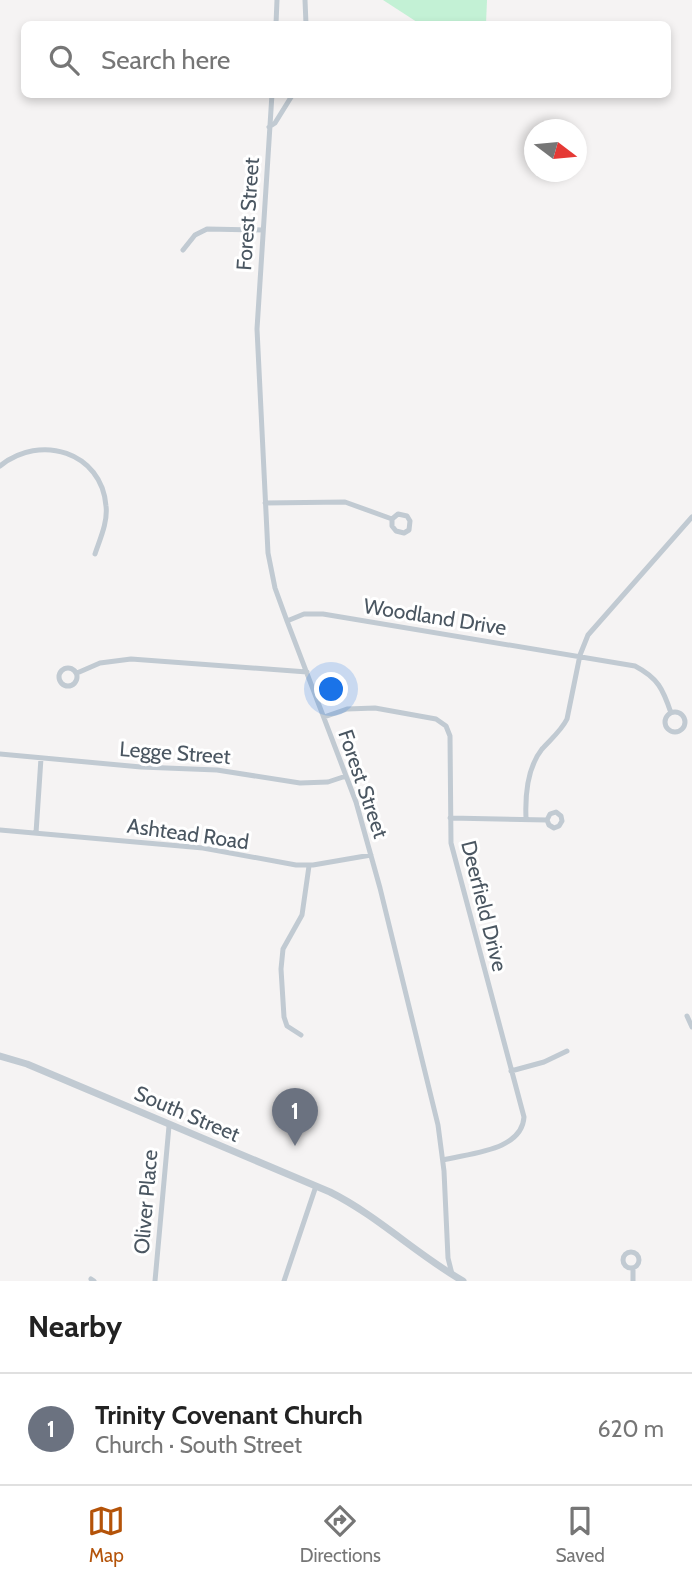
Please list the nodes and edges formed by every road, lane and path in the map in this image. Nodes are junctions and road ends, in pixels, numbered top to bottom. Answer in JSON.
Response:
{"nodes":[{"id":1,"x":277,"y":0,"type":"edge"},
{"id":2,"x":305,"y":0,"type":"edge"},
{"id":3,"x":276,"y":21,"type":"edge"},
{"id":4,"x":306,"y":21,"type":"edge"},
{"id":5,"x":272,"y":98,"type":"edge"},
{"id":6,"x":291,"y":98,"type":"edge"},
{"id":7,"x":269,"y":127,"type":"junction"},
{"id":8,"x":262,"y":230,"type":"junction"},
{"id":9,"x":183,"y":250,"type":"dead end"},
{"id":10,"x":0,"y":466,"type":"edge"},
{"id":11,"x":265,"y":503,"type":"junction"},
{"id":12,"x":692,"y":517,"type":"edge"},
{"id":13,"x":392,"y":519,"type":"dead end"},
{"id":14,"x":95,"y":554,"type":"dead end"},
{"id":15,"x":287,"y":621,"type":"junction"},
{"id":16,"x":580,"y":655,"type":"junction"},
{"id":17,"x":307,"y":672,"type":"junction"},
{"id":18,"x":77,"y":673,"type":"dead end"},
{"id":19,"x":671,"y":713,"type":"dead end"},
{"id":20,"x":324,"y":717,"type":"junction"},
{"id":21,"x":0,"y":754,"type":"edge"},
{"id":22,"x":41,"y":758,"type":"junction"},
{"id":23,"x":346,"y":776,"type":"junction"},
{"id":24,"x":450,"y":818,"type":"junction"},
{"id":25,"x":526,"y":818,"type":"junction"},
{"id":26,"x":547,"y":820,"type":"dead end"},
{"id":27,"x":0,"y":830,"type":"edge"},
{"id":28,"x":36,"y":833,"type":"junction"},
{"id":29,"x":371,"y":855,"type":"junction"},
{"id":30,"x":309,"y":866,"type":"junction"},
{"id":31,"x":687,"y":1016,"type":"dead end"},
{"id":32,"x":692,"y":1027,"type":"edge"},
{"id":33,"x":301,"y":1035,"type":"dead end"},
{"id":34,"x":568,"y":1051,"type":"dead end"},
{"id":35,"x":0,"y":1056,"type":"edge"},
{"id":36,"x":512,"y":1071,"type":"junction"},
{"id":37,"x":169,"y":1126,"type":"junction"},
{"id":38,"x":443,"y":1160,"type":"junction"},
{"id":39,"x":316,"y":1186,"type":"junction"},
{"id":40,"x":633,"y":1268,"type":"dead end"},
{"id":41,"x":452,"y":1275,"type":"junction"},
{"id":42,"x":155,"y":1281,"type":"edge"},
{"id":43,"x":284,"y":1281,"type":"edge"},
{"id":44,"x":463,"y":1281,"type":"edge"},
{"id":45,"x":633,"y":1281,"type":"edge"}],
"edges":[{"from":1,"to":3,"type":"street"},
{"from":2,"to":4,"type":"street"},
{"from":5,"to":7,"type":"street","name":"Forest Street"},
{"from":6,"to":7,"type":"street"},
{"from":7,"to":8,"type":"street","name":"Forest Street"},
{"from":8,"to":9,"type":"street"},
{"from":8,"to":11,"type":"street","name":"Forest Street"},
{"from":10,"to":14,"type":"street"},
{"from":11,"to":13,"type":"street"},
{"from":11,"to":15,"type":"street","name":"Forest Street"},
{"from":12,"to":16,"type":"street"},
{"from":15,"to":16,"type":"street","name":"Woodland Drive"},
{"from":15,"to":17,"type":"street","name":"Forest Street"},
{"from":16,"to":19,"type":"street","name":"Woodland Drive"},
{"from":16,"to":25,"type":"street"},
{"from":17,"to":18,"type":"street"},
{"from":17,"to":20,"type":"street","name":"Forest Street"},
{"from":20,"to":23,"type":"street","name":"Forest Street"},
{"from":20,"to":24,"type":"street","name":"Deerfield Drive"},
{"from":21,"to":22,"type":"street","name":"Legge Street"},
{"from":22,"to":23,"type":"street","name":"Legge Street"},
{"from":22,"to":28,"type":"street"},
{"from":23,"to":29,"type":"street","name":"Forest Street"},
{"from":24,"to":25,"type":"street"},
{"from":24,"to":36,"type":"street","name":"Deerfield Drive"},
{"from":25,"to":26,"type":"street"},
{"from":27,"to":28,"type":"street","name":"Ashtead Road"},
{"from":28,"to":30,"type":"street","name":"Ashtead Road"},
{"from":29,"to":30,"type":"street","name":"Ashtead Road"},
{"from":29,"to":38,"type":"street","name":"Forest Street"},
{"from":30,"to":33,"type":"street"},
{"from":31,"to":32,"type":"street"},
{"from":34,"to":36,"type":"street"},
{"from":35,"to":37,"type":"street","name":"South Street"},
{"from":36,"to":38,"type":"street","name":"Deerfield Drive"},
{"from":37,"to":39,"type":"street","name":"South Street"},
{"from":37,"to":42,"type":"street","name":"Oliver Place"},
{"from":38,"to":41,"type":"street","name":"Forest Street"},
{"from":39,"to":41,"type":"street","name":"South Street"},
{"from":39,"to":43,"type":"street"},
{"from":40,"to":45,"type":"street"},
{"from":41,"to":44,"type":"street","name":"South Street"}]}
